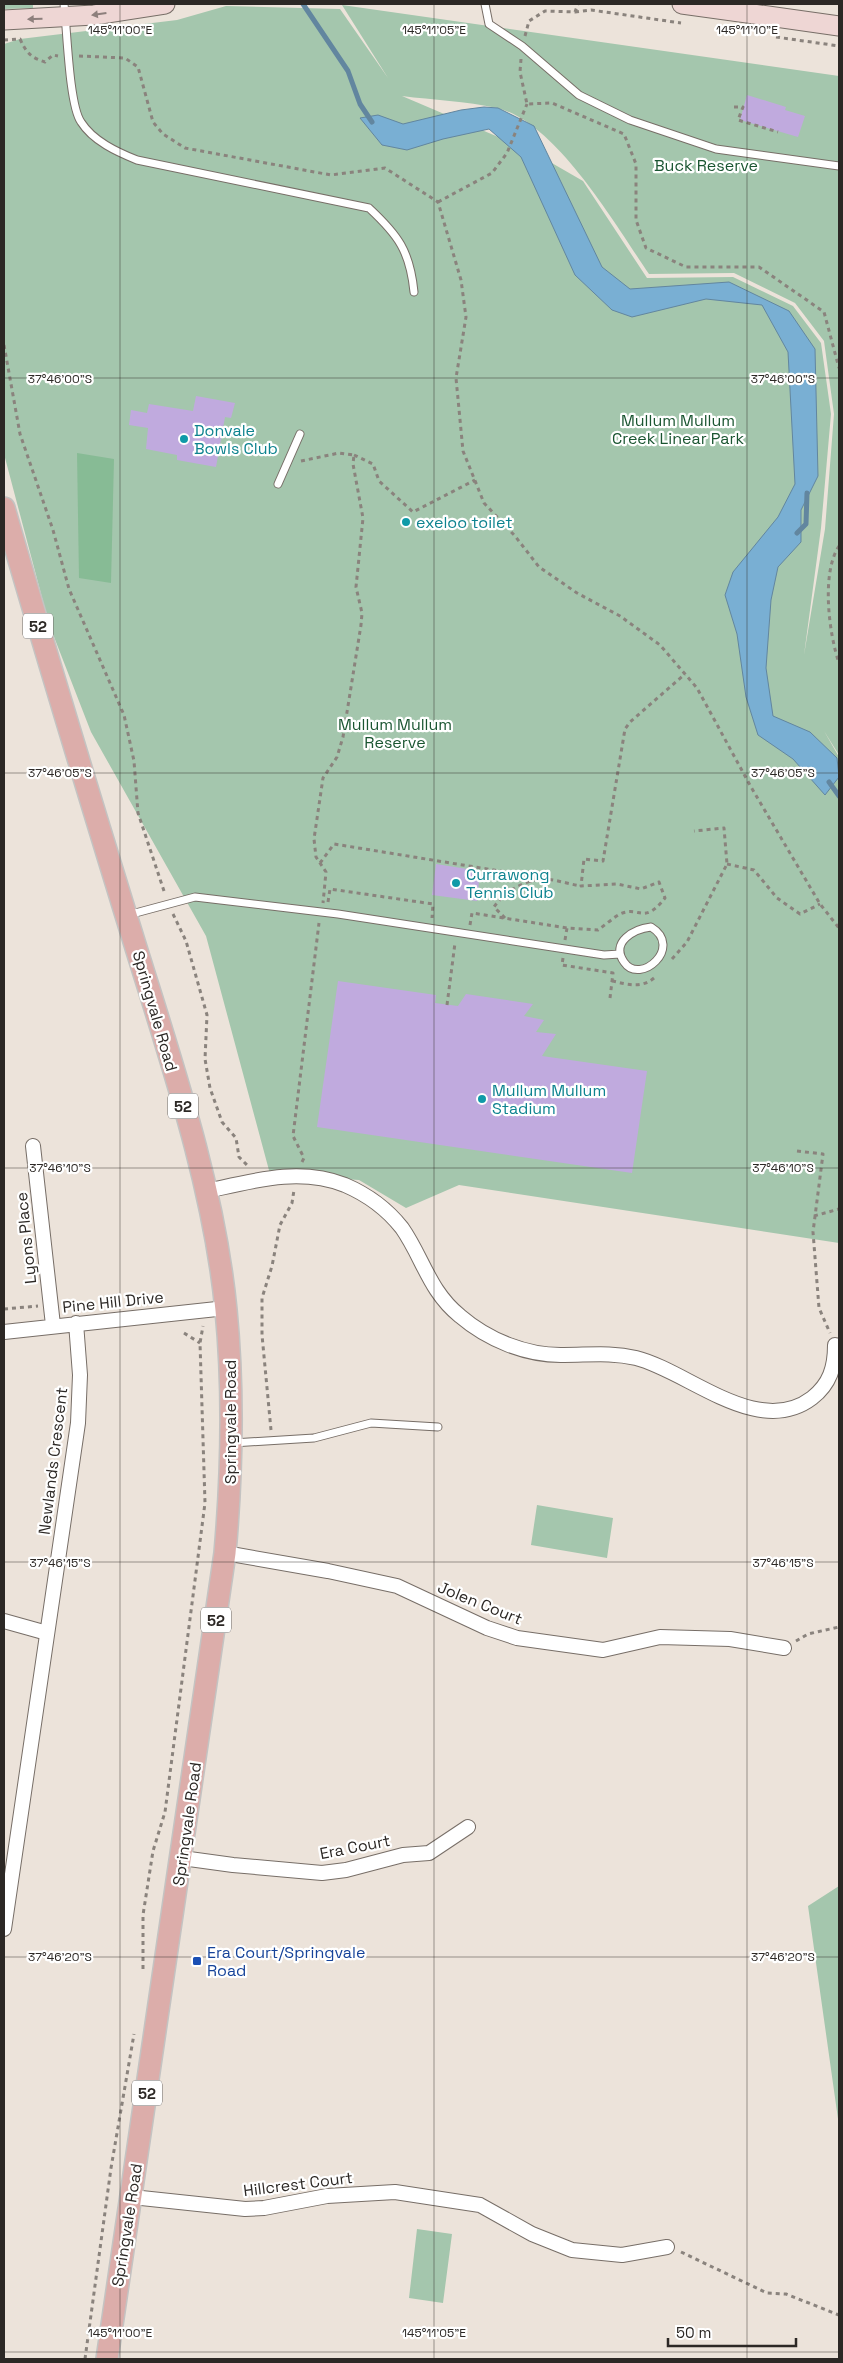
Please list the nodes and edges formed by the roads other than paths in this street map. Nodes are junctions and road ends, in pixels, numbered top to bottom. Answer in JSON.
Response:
{"nodes":[{"id":1,"x":165,"y":4,"type":"edge"},
{"id":2,"x":485,"y":4,"type":"edge"},
{"id":3,"x":682,"y":4,"type":"edge"},
{"id":4,"x":64,"y":11,"type":"edge"},
{"id":5,"x":4,"y":20,"type":"edge"},
{"id":6,"x":839,"y":26,"type":"edge"},
{"id":7,"x":839,"y":166,"type":"edge"},
{"id":8,"x":414,"y":292,"type":"dead end"},
{"id":9,"x":300,"y":434,"type":"dead end"},
{"id":10,"x":278,"y":484,"type":"dead end"},
{"id":11,"x":4,"y":508,"type":"edge"},
{"id":12,"x":126,"y":916,"type":"junction"},
{"id":13,"x":620,"y":954,"type":"junction"},
{"id":14,"x":33,"y":1146,"type":"dead end"},
{"id":15,"x":207,"y":1191,"type":"junction"},
{"id":16,"x":216,"y":1309,"type":"junction"},
{"id":17,"x":76,"y":1323,"type":"junction"},
{"id":18,"x":52,"y":1326,"type":"junction"},
{"id":19,"x":4,"y":1332,"type":"edge"},
{"id":20,"x":835,"y":1345,"type":"road end"},
{"id":21,"x":438,"y":1427,"type":"dead end"},
{"id":22,"x":232,"y":1442,"type":"junction"},
{"id":23,"x":225,"y":1553,"type":"junction"},
{"id":24,"x":4,"y":1621,"type":"edge"},
{"id":25,"x":47,"y":1633,"type":"junction"},
{"id":26,"x":784,"y":1648,"type":"road end"},
{"id":27,"x":468,"y":1827,"type":"dead end"},
{"id":28,"x":182,"y":1858,"type":"junction"},
{"id":29,"x":4,"y":1929,"type":"edge"},
{"id":30,"x":132,"y":2197,"type":"junction"},
{"id":31,"x":667,"y":2247,"type":"road end"},
{"id":32,"x":107,"y":2359,"type":"edge"}],
"edges":[{"from":1,"to":4,"type":"main road","one_way":true},
{"from":2,"to":7,"type":"lane"},
{"from":3,"to":6,"type":"main road"},
{"from":4,"to":5,"type":"main road","one_way":true},
{"from":4,"to":8,"type":"lane"},
{"from":9,"to":10,"type":"lane"},
{"from":11,"to":12,"type":"main road","name":"Springvale Road","number":"52"},
{"from":12,"to":13,"type":"lane"},
{"from":12,"to":15,"type":"main road","name":"Springvale Road","number":"52"},
{"from":13,"to":13,"type":"lane"},
{"from":14,"to":18,"type":"street","name":"Lyons Place"},
{"from":15,"to":16,"type":"main road","name":"Springvale Road","number":"52"},
{"from":15,"to":20,"type":"street"},
{"from":16,"to":17,"type":"street","name":"Pine Hill Drive"},
{"from":16,"to":22,"type":"main road","name":"Springvale Road","number":"52"},
{"from":17,"to":18,"type":"street","name":"Pine Hill Drive"},
{"from":17,"to":25,"type":"street","name":"Newlands Crescent"},
{"from":18,"to":19,"type":"street","name":"Pine Hill Drive"},
{"from":21,"to":22,"type":"lane"},
{"from":22,"to":23,"type":"main road","name":"Springvale Road","number":"52"},
{"from":23,"to":26,"type":"street","name":"Jolen Court"},
{"from":23,"to":28,"type":"main road","name":"Springvale Road","number":"52"},
{"from":24,"to":25,"type":"street"},
{"from":25,"to":29,"type":"street","name":"Newlands Crescent"},
{"from":27,"to":28,"type":"street","name":"Era Court"},
{"from":28,"to":30,"type":"main road","name":"Springvale Road","number":"52"},
{"from":30,"to":31,"type":"street","name":"Hillcrest Court"},
{"from":30,"to":32,"type":"main road","name":"Springvale Road","number":"52"}]}
